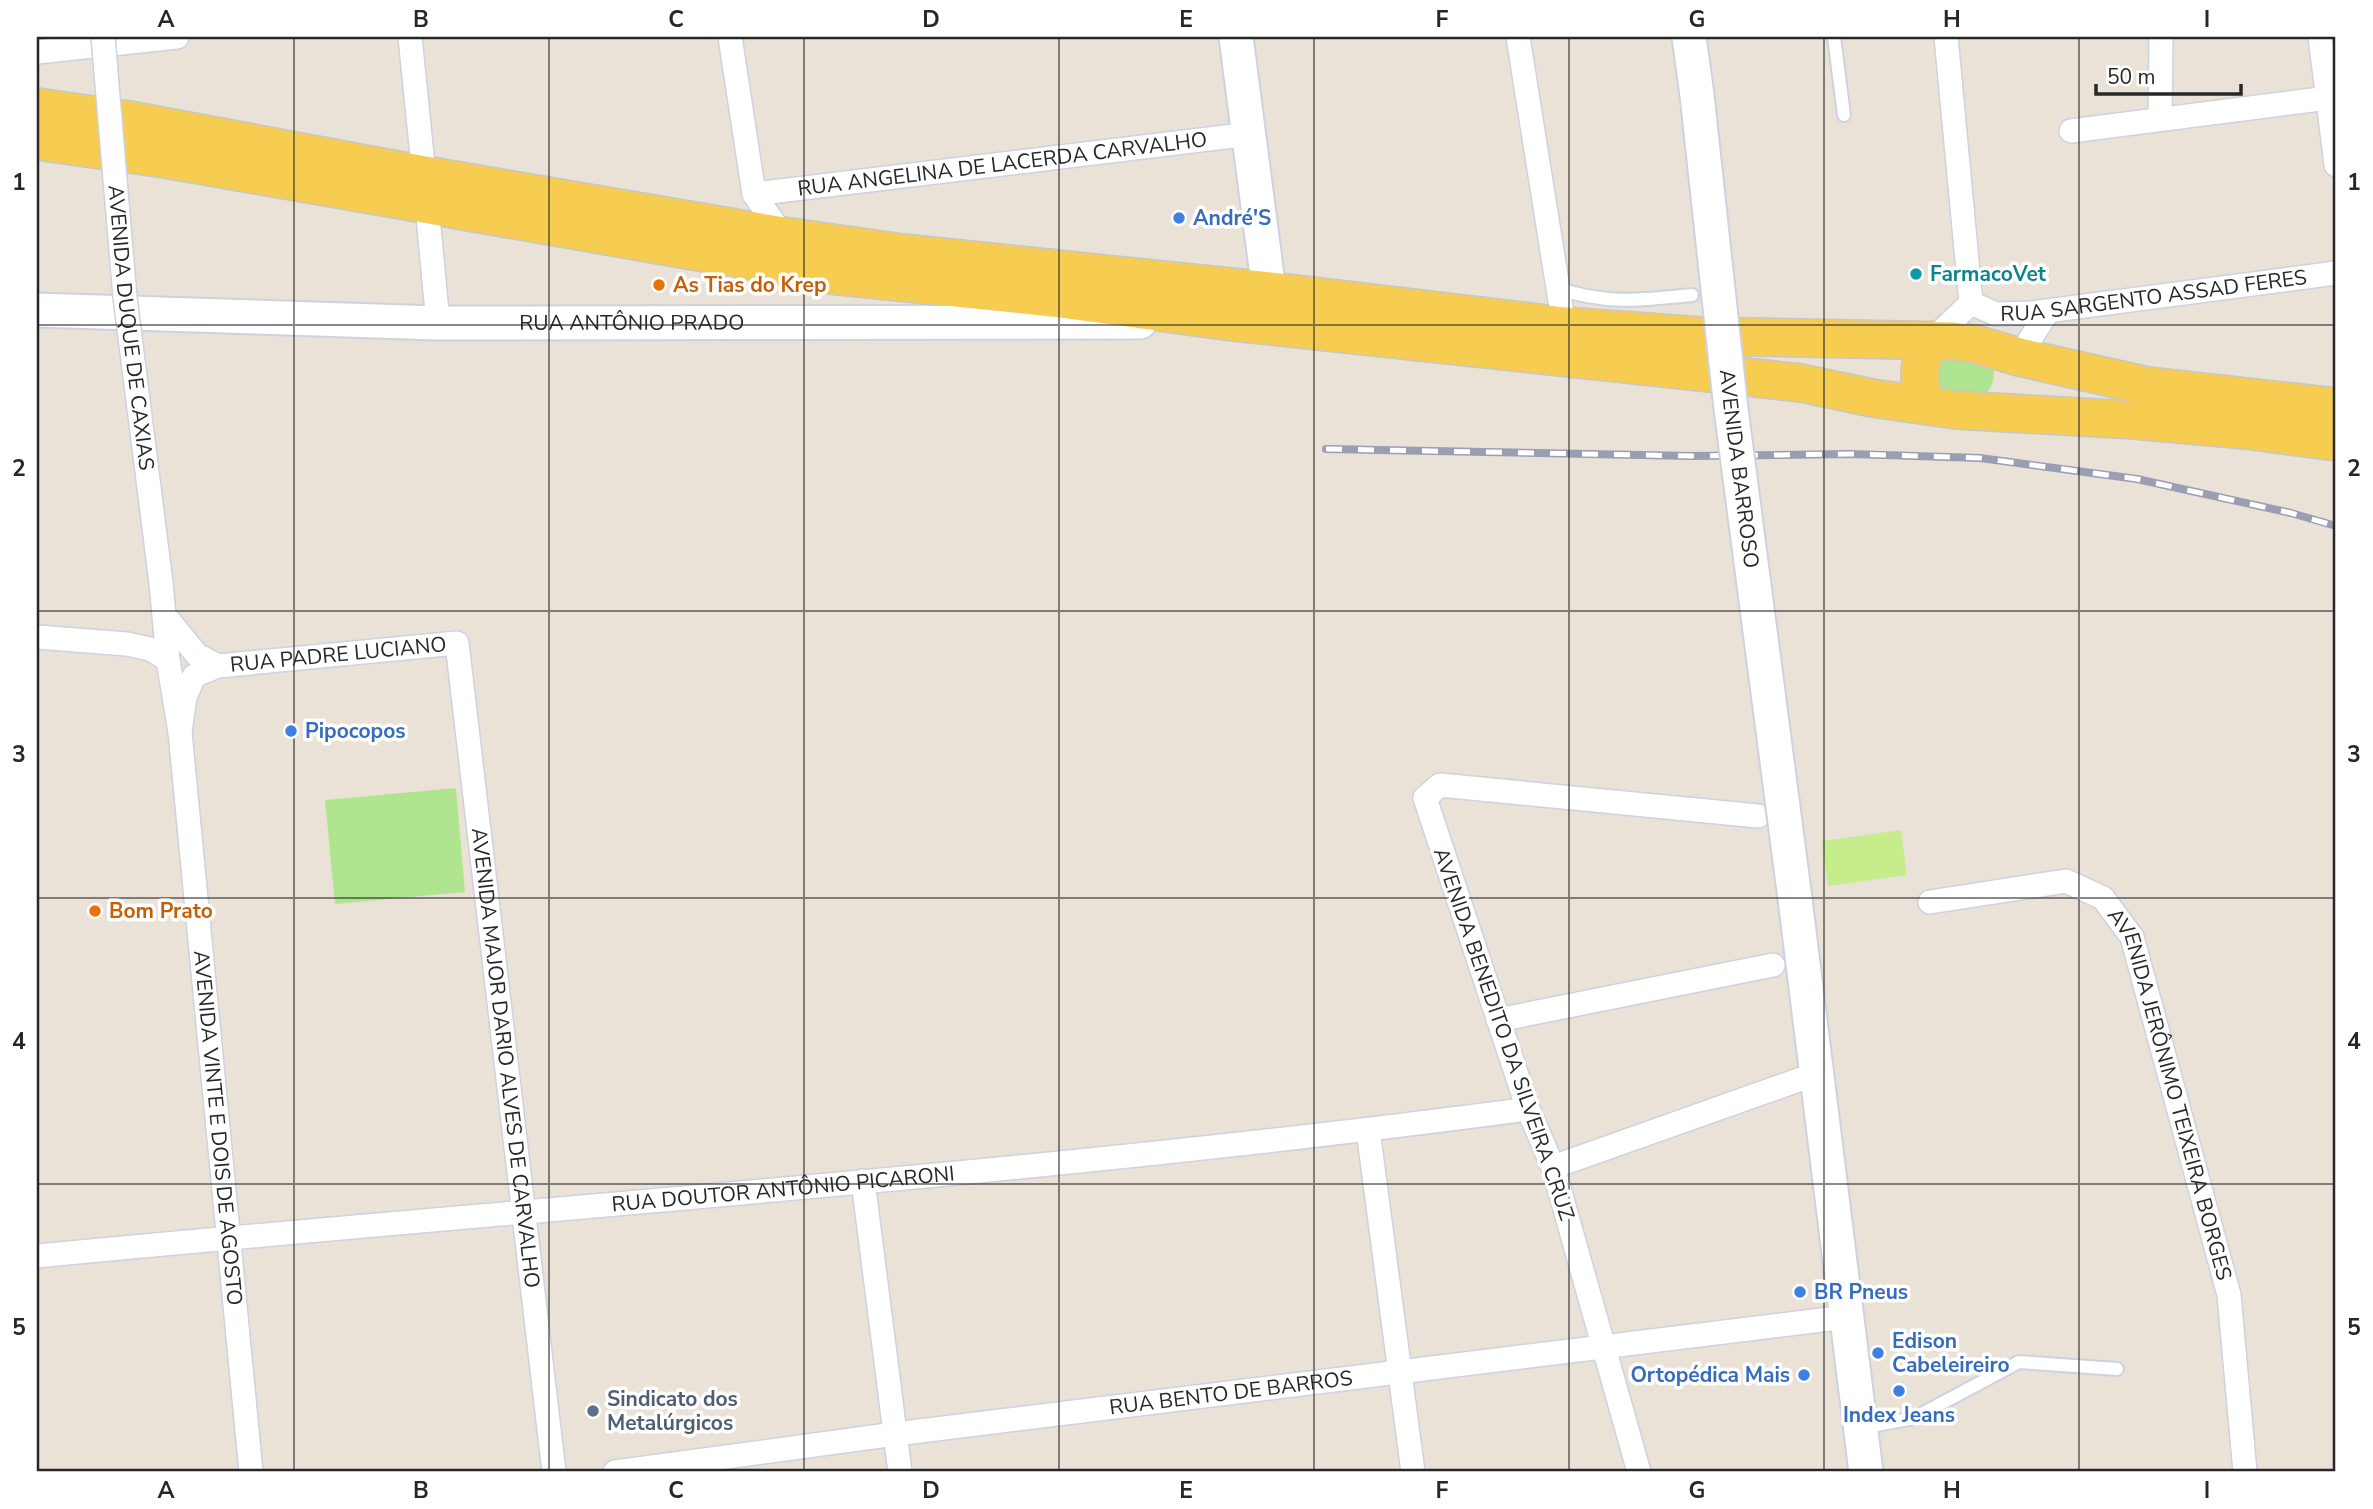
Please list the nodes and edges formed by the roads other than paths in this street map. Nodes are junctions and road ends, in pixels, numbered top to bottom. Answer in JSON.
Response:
{"nodes":[{"id":1,"x":103,"y":37,"type":"edge"},
{"id":2,"x":177,"y":37,"type":"edge"},
{"id":3,"x":410,"y":37,"type":"edge"},
{"id":4,"x":730,"y":37,"type":"edge"},
{"id":5,"x":1236,"y":37,"type":"edge"},
{"id":6,"x":1518,"y":37,"type":"edge"},
{"id":7,"x":1689,"y":37,"type":"edge"},
{"id":8,"x":1834,"y":37,"type":"edge"},
{"id":9,"x":1946,"y":37,"type":"edge"},
{"id":10,"x":2161,"y":37,"type":"edge"},
{"id":11,"x":2320,"y":37,"type":"edge"},
{"id":12,"x":37,"y":52,"type":"edge"},
{"id":13,"x":2328,"y":98,"type":"junction"},
{"id":14,"x":37,"y":107,"type":"edge"},
{"id":15,"x":1844,"y":115,"type":"dead end"},
{"id":16,"x":2160,"y":118,"type":"junction"},
{"id":17,"x":2071,"y":131,"type":"dead end"},
{"id":18,"x":1250,"y":134,"type":"junction"},
{"id":19,"x":37,"y":141,"type":"edge"},
{"id":20,"x":2336,"y":165,"type":"edge"},
{"id":21,"x":426,"y":190,"type":"junction"},
{"id":22,"x":754,"y":194,"type":"junction"},
{"id":23,"x":783,"y":236,"type":"junction"},
{"id":24,"x":2336,"y":273,"type":"edge"},
{"id":25,"x":1558,"y":288,"type":"junction"},
{"id":26,"x":1269,"y":291,"type":"junction"},
{"id":27,"x":1692,"y":295,"type":"dead end"},
{"id":28,"x":1971,"y":303,"type":"junction"},
{"id":29,"x":37,"y":310,"type":"edge"},
{"id":30,"x":2048,"y":311,"type":"junction"},
{"id":31,"x":1225,"y":321,"type":"junction"},
{"id":32,"x":438,"y":323,"type":"junction"},
{"id":33,"x":1564,"y":326,"type":"junction"},
{"id":34,"x":1930,"y":342,"type":"junction"},
{"id":35,"x":2019,"y":357,"type":"junction"},
{"id":36,"x":1927,"y":406,"type":"junction"},
{"id":37,"x":2336,"y":407,"type":"edge"},
{"id":38,"x":1988,"y":411,"type":"junction"},
{"id":39,"x":2336,"y":442,"type":"edge"},
{"id":40,"x":166,"y":617,"type":"junction"},
{"id":41,"x":37,"y":636,"type":"edge"},
{"id":42,"x":457,"y":643,"type":"joint"},
{"id":43,"x":127,"y":644,"type":"junction"},
{"id":44,"x":168,"y":660,"type":"junction"},
{"id":45,"x":218,"y":666,"type":"junction"},
{"id":46,"x":180,"y":732,"type":"junction"},
{"id":47,"x":1758,"y":816,"type":"dead end"},
{"id":48,"x":1930,"y":902,"type":"dead end"},
{"id":49,"x":1773,"y":965,"type":"dead end"},
{"id":50,"x":1498,"y":1020,"type":"junction"},
{"id":51,"x":1818,"y":1073,"type":"junction"},
{"id":52,"x":1528,"y":1109,"type":"junction"},
{"id":53,"x":1367,"y":1130,"type":"junction"},
{"id":54,"x":1553,"y":1167,"type":"junction"},
{"id":55,"x":863,"y":1181,"type":"junction"},
{"id":56,"x":524,"y":1212,"type":"junction"},
{"id":57,"x":227,"y":1237,"type":"junction"},
{"id":58,"x":37,"y":1255,"type":"edge"},
{"id":59,"x":1846,"y":1317,"type":"junction"},
{"id":60,"x":1603,"y":1348,"type":"junction"},
{"id":61,"x":2117,"y":1369,"type":"dead end"},
{"id":62,"x":1401,"y":1373,"type":"junction"},
{"id":63,"x":1860,"y":1428,"type":"junction"},
{"id":64,"x":895,"y":1434,"type":"junction"},
{"id":65,"x":251,"y":1472,"type":"edge"},
{"id":66,"x":554,"y":1472,"type":"edge"},
{"id":67,"x":615,"y":1472,"type":"edge"},
{"id":68,"x":900,"y":1472,"type":"edge"},
{"id":69,"x":1413,"y":1472,"type":"edge"},
{"id":70,"x":1639,"y":1472,"type":"edge"},
{"id":71,"x":1866,"y":1472,"type":"edge"},
{"id":72,"x":2245,"y":1472,"type":"edge"}],
"edges":[{"from":1,"to":40,"type":"street","name":"AVENIDA DUQUE DE CAXIAS","bridge":true},
{"from":2,"to":12,"type":"street"},
{"from":3,"to":21,"type":"street"},
{"from":4,"to":22,"type":"street"},
{"from":5,"to":18,"type":"street"},
{"from":6,"to":25,"type":"street"},
{"from":7,"to":51,"type":"street","name":"AVENIDA BARROSO","bridge":true},
{"from":8,"to":15,"type":"lane"},
{"from":9,"to":28,"type":"street"},
{"from":10,"to":16,"type":"street"},
{"from":11,"to":13,"type":"street"},
{"from":13,"to":16,"type":"street"},
{"from":13,"to":20,"type":"street"},
{"from":14,"to":21,"type":"main road"},
{"from":16,"to":17,"type":"street"},
{"from":18,"to":22,"type":"street","name":"RUA ANGELINA DE LACERDA CARVALHO"},
{"from":18,"to":26,"type":"street"},
{"from":19,"to":21,"type":"main road"},
{"from":21,"to":23,"type":"main road"},
{"from":21,"to":31,"type":"main road"},
{"from":21,"to":32,"type":"street"},
{"from":22,"to":23,"type":"street"},
{"from":23,"to":26,"type":"main road"},
{"from":24,"to":30,"type":"street","name":"RUA SARGENTO ASSAD FERES"},
{"from":25,"to":27,"type":"lane"},
{"from":25,"to":33,"type":"street"},
{"from":26,"to":33,"type":"main road"},
{"from":28,"to":30,"type":"street","name":"RUA SARGENTO ASSAD FERES"},
{"from":28,"to":34,"type":"street"},
{"from":29,"to":32,"type":"street","name":"RUA ANTÔNIO PRADO"},
{"from":30,"to":35,"type":"street"},
{"from":31,"to":32,"type":"street","name":"RUA ANTÔNIO PRADO"},
{"from":31,"to":36,"type":"main road"},
{"from":33,"to":34,"type":"main road"},
{"from":34,"to":35,"type":"main road"},
{"from":34,"to":36,"type":"main road"},
{"from":35,"to":37,"type":"main road"},
{"from":35,"to":38,"type":"main road"},
{"from":36,"to":38,"type":"main road"},
{"from":38,"to":39,"type":"main road"},
{"from":40,"to":43,"type":"street"},
{"from":40,"to":44,"type":"street","name":"AVENIDA VINTE E DOIS DE AGOSTO"},
{"from":40,"to":45,"type":"street","name":"RUA PADRE LUCIANO"},
{"from":41,"to":43,"type":"street"},
{"from":42,"to":45,"type":"street","name":"RUA PADRE LUCIANO"},
{"from":42,"to":56,"type":"street","name":"AVENIDA MAJOR DARIO ALVES DE CARVALHO"},
{"from":43,"to":44,"type":"street"},
{"from":44,"to":46,"type":"street","name":"AVENIDA VINTE E DOIS DE AGOSTO"},
{"from":45,"to":46,"type":"street","name":"RUA PADRE LUCIANO"},
{"from":46,"to":57,"type":"street","name":"AVENIDA VINTE E DOIS DE AGOSTO"},
{"from":47,"to":50,"type":"street","name":"AVENIDA BENEDITO DA SILVEIRA CRUZ"},
{"from":48,"to":72,"type":"street","name":"AVENIDA JERÔNIMO TEIXEIRA BORGES"},
{"from":49,"to":50,"type":"street"},
{"from":50,"to":52,"type":"street","name":"AVENIDA BENEDITO DA SILVEIRA CRUZ"},
{"from":51,"to":54,"type":"street"},
{"from":51,"to":59,"type":"street","name":"AVENIDA BARROSO"},
{"from":52,"to":53,"type":"street","name":"RUA DOUTOR ANTÔNIO PICARONI"},
{"from":52,"to":54,"type":"street","name":"AVENIDA BENEDITO DA SILVEIRA CRUZ"},
{"from":53,"to":55,"type":"street","name":"RUA DOUTOR ANTÔNIO PICARONI"},
{"from":53,"to":62,"type":"street"},
{"from":54,"to":60,"type":"street","name":"AVENIDA BENEDITO DA SILVEIRA CRUZ"},
{"from":55,"to":56,"type":"street","name":"RUA DOUTOR ANTÔNIO PICARONI"},
{"from":55,"to":64,"type":"street"},
{"from":56,"to":57,"type":"street","name":"RUA DOUTOR ANTÔNIO PICARONI"},
{"from":56,"to":66,"type":"street","name":"AVENIDA MAJOR DARIO ALVES DE CARVALHO"},
{"from":57,"to":58,"type":"street","name":"RUA DOUTOR ANTÔNIO PICARONI"},
{"from":57,"to":65,"type":"street","name":"AVENIDA VINTE E DOIS DE AGOSTO"},
{"from":59,"to":60,"type":"street","name":"RUA BENTO DE BARROS"},
{"from":59,"to":63,"type":"street","name":"AVENIDA BARROSO"},
{"from":60,"to":62,"type":"street","name":"RUA BENTO DE BARROS"},
{"from":60,"to":70,"type":"street","name":"AVENIDA BENEDITO DA SILVEIRA CRUZ"},
{"from":61,"to":63,"type":"lane"},
{"from":62,"to":64,"type":"street","name":"RUA BENTO DE BARROS"},
{"from":62,"to":69,"type":"street"},
{"from":63,"to":71,"type":"street","name":"AVENIDA BARROSO"},
{"from":64,"to":67,"type":"street","name":"RUA BENTO DE BARROS"},
{"from":64,"to":68,"type":"street"}]}
